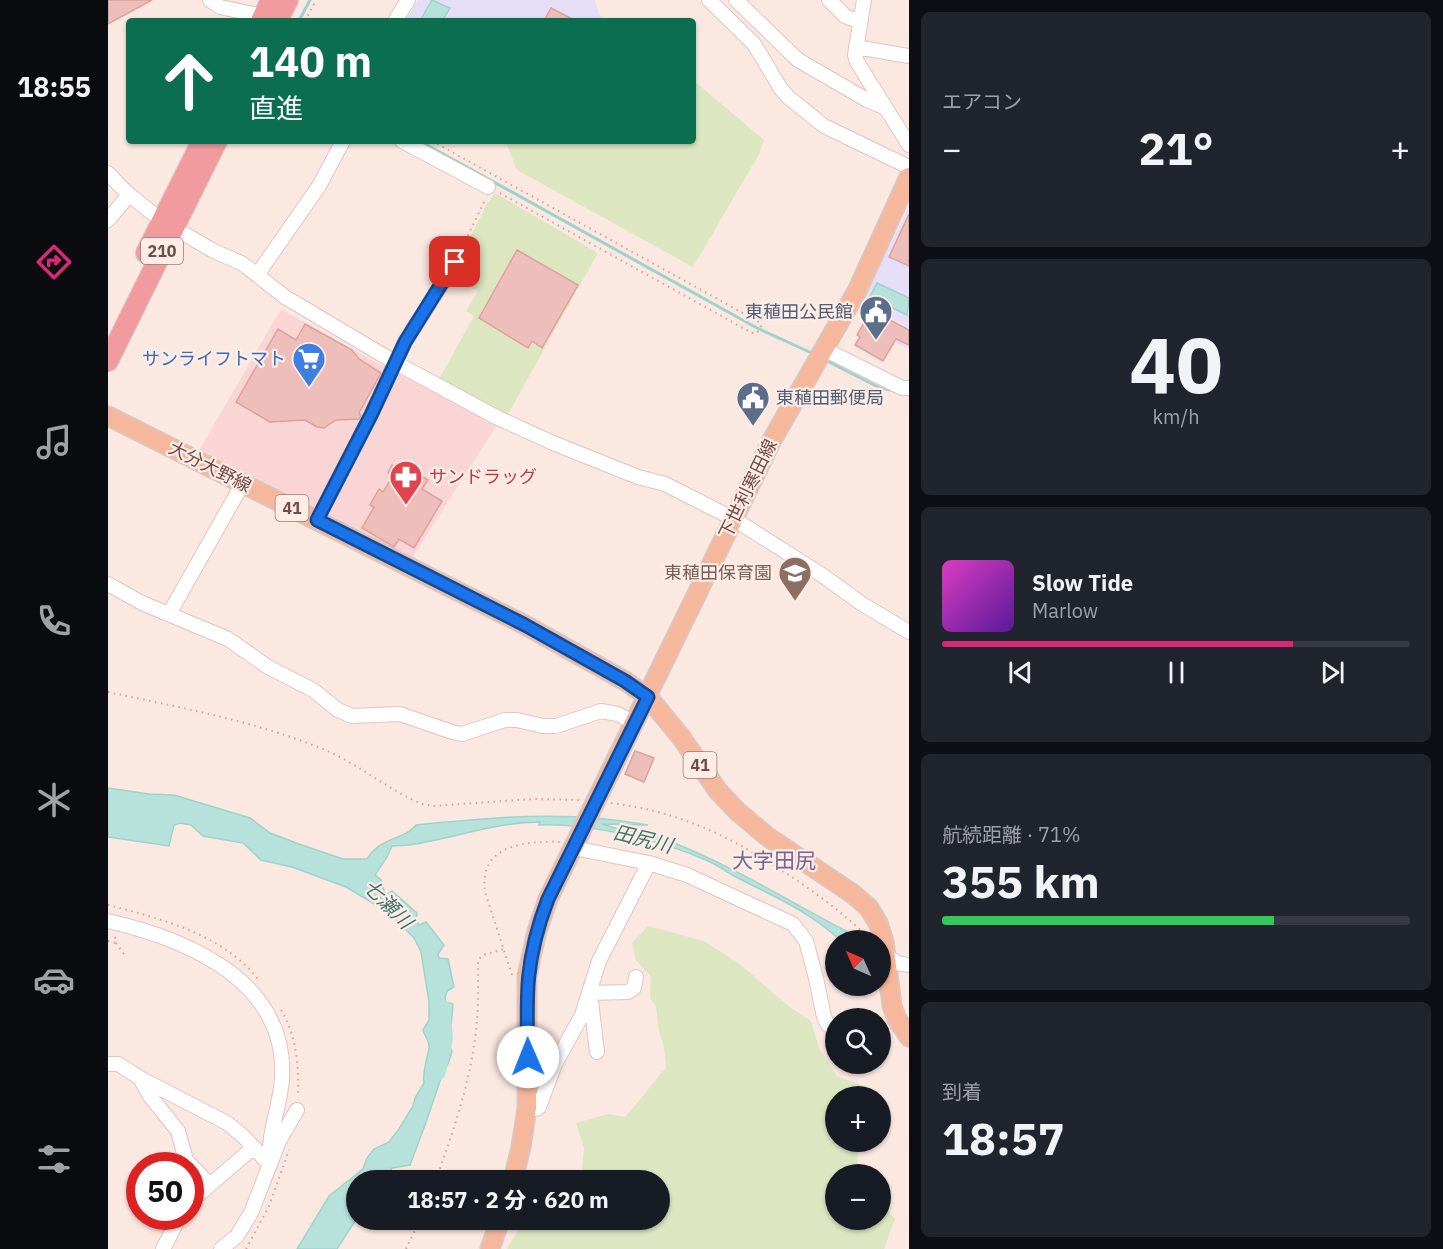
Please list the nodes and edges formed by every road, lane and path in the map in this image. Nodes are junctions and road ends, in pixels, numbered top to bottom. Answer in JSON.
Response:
{"nodes":[{"id":1,"x":210,"y":0,"type":"edge"},
{"id":2,"x":288,"y":0,"type":"edge"},
{"id":3,"x":316,"y":0,"type":"edge"},
{"id":4,"x":408,"y":0,"type":"edge"},
{"id":5,"x":709,"y":0,"type":"edge"},
{"id":6,"x":736,"y":0,"type":"edge"},
{"id":7,"x":829,"y":0,"type":"edge"},
{"id":8,"x":864,"y":0,"type":"edge"},
{"id":9,"x":268,"y":15,"type":"edge"},
{"id":10,"x":307,"y":18,"type":"edge"},
{"id":11,"x":397,"y":18,"type":"edge"},
{"id":12,"x":860,"y":22,"type":"junction"},
{"id":13,"x":856,"y":47,"type":"junction"},
{"id":14,"x":909,"y":56,"type":"edge"},
{"id":15,"x":886,"y":108,"type":"junction"},
{"id":16,"x":201,"y":144,"type":"edge"},
{"id":17,"x":215,"y":144,"type":"edge"},
{"id":18,"x":341,"y":144,"type":"edge"},
{"id":19,"x":407,"y":144,"type":"edge"},
{"id":20,"x":438,"y":144,"type":"edge"},
{"id":21,"x":909,"y":145,"type":"edge"},
{"id":22,"x":909,"y":167,"type":"edge"},
{"id":23,"x":108,"y":173,"type":"edge"},
{"id":24,"x":909,"y":177,"type":"edge"},
{"id":25,"x":489,"y":190,"type":"junction"},
{"id":26,"x":129,"y":195,"type":"junction"},
{"id":27,"x":108,"y":220,"type":"edge"},
{"id":28,"x":168,"y":225,"type":"junction"},
{"id":29,"x":455,"y":262,"type":"joint"},
{"id":30,"x":257,"y":275,"type":"junction"},
{"id":31,"x":108,"y":331,"type":"edge"},
{"id":32,"x":824,"y":349,"type":"junction"},
{"id":33,"x":108,"y":361,"type":"edge"},
{"id":34,"x":396,"y":363,"type":"junction"},
{"id":35,"x":909,"y":388,"type":"edge"},
{"id":36,"x":108,"y":416,"type":"edge"},
{"id":37,"x":243,"y":483,"type":"junction"},
{"id":38,"x":734,"y":519,"type":"junction"},
{"id":39,"x":317,"y":520,"type":"junction"},
{"id":40,"x":108,"y":584,"type":"edge"},
{"id":41,"x":169,"y":614,"type":"junction"},
{"id":42,"x":909,"y":632,"type":"edge"},
{"id":43,"x":108,"y":692,"type":"edge"},
{"id":44,"x":648,"y":697,"type":"junction"},
{"id":45,"x":634,"y":723,"type":"junction"},
{"id":46,"x":596,"y":803,"type":"junction"},
{"id":47,"x":574,"y":842,"type":"junction"},
{"id":48,"x":649,"y":863,"type":"junction"},
{"id":49,"x":108,"y":905,"type":"edge"},
{"id":50,"x":110,"y":921,"type":"edge"},
{"id":51,"x":861,"y":930,"type":"edge"},
{"id":52,"x":108,"y":941,"type":"edge"},
{"id":53,"x":116,"y":943,"type":"junction"},
{"id":54,"x":504,"y":949,"type":"junction"},
{"id":55,"x":124,"y":954,"type":"dead end"},
{"id":56,"x":895,"y":962,"type":"edge"},
{"id":57,"x":909,"y":976,"type":"edge"},
{"id":58,"x":636,"y":977,"type":"dead end"},
{"id":59,"x":513,"y":978,"type":"dead end"},
{"id":60,"x":258,"y":979,"type":"dead end"},
{"id":61,"x":590,"y":993,"type":"junction"},
{"id":62,"x":277,"y":1004,"type":"dead end"},
{"id":63,"x":825,"y":1019,"type":"edge"},
{"id":64,"x":909,"y":1037,"type":"edge"},
{"id":65,"x":597,"y":1052,"type":"dead end"},
{"id":66,"x":108,"y":1064,"type":"edge"},
{"id":67,"x":140,"y":1077,"type":"junction"},
{"id":68,"x":527,"y":1108,"type":"junction"},
{"id":69,"x":297,"y":1110,"type":"joint"},
{"id":70,"x":291,"y":1143,"type":"dead end"},
{"id":71,"x":254,"y":1147,"type":"junction"},
{"id":72,"x":270,"y":1165,"type":"junction"},
{"id":73,"x":439,"y":1170,"type":"edge"},
{"id":74,"x":515,"y":1170,"type":"edge"},
{"id":75,"x":209,"y":1184,"type":"junction"},
{"id":76,"x":204,"y":1189,"type":"edge"},
{"id":77,"x":173,"y":1230,"type":"edge"},
{"id":78,"x":415,"y":1230,"type":"edge"},
{"id":79,"x":497,"y":1230,"type":"edge"},
{"id":80,"x":164,"y":1249,"type":"edge"},
{"id":81,"x":221,"y":1249,"type":"edge"},
{"id":82,"x":246,"y":1249,"type":"edge"},
{"id":83,"x":406,"y":1249,"type":"edge"},
{"id":84,"x":490,"y":1249,"type":"edge"}],
"edges":[{"from":1,"to":9,"type":"street"},
{"from":2,"to":9,"type":"highway"},
{"from":3,"to":10,"type":"path"},
{"from":4,"to":11,"type":"street"},
{"from":5,"to":22,"type":"street"},
{"from":6,"to":15,"type":"street"},
{"from":7,"to":12,"type":"street"},
{"from":8,"to":12,"type":"street"},
{"from":12,"to":13,"type":"street"},
{"from":13,"to":14,"type":"street"},
{"from":13,"to":15,"type":"street"},
{"from":15,"to":21,"type":"street"},
{"from":16,"to":28,"type":"highway","number":"210"},
{"from":17,"to":28,"type":"highway","number":"210"},
{"from":18,"to":30,"type":"street"},
{"from":19,"to":25,"type":"street"},
{"from":20,"to":25,"type":"path"},
{"from":23,"to":26,"type":"street"},
{"from":24,"to":32,"type":"main road","name":"下世利寒田線"},
{"from":25,"to":29,"type":"path"},
{"from":26,"to":27,"type":"street"},
{"from":26,"to":28,"type":"street"},
{"from":28,"to":30,"type":"street"},
{"from":28,"to":31,"type":"highway","number":"210"},
{"from":28,"to":33,"type":"highway","number":"210"},
{"from":29,"to":34,"type":"street"},
{"from":30,"to":34,"type":"street"},
{"from":32,"to":35,"type":"street"},
{"from":32,"to":38,"type":"main road","name":"下世利寒田線"},
{"from":34,"to":38,"type":"street"},
{"from":34,"to":39,"type":"street"},
{"from":36,"to":37,"type":"main road","name":"大分大野線","number":"41"},
{"from":37,"to":39,"type":"main road","name":"大分大野線","number":"41"},
{"from":37,"to":41,"type":"street"},
{"from":38,"to":42,"type":"street"},
{"from":38,"to":44,"type":"main road","name":"下世利寒田線"},
{"from":39,"to":44,"type":"main road","name":"大分大野線","number":"41"},
{"from":40,"to":41,"type":"street"},
{"from":41,"to":45,"type":"street"},
{"from":43,"to":46,"type":"path"},
{"from":44,"to":45,"type":"main road","name":"下世利寒田線"},
{"from":44,"to":56,"type":"main road","name":"大分大野線","number":"41"},
{"from":45,"to":46,"type":"main road","name":"下世利寒田線"},
{"from":46,"to":47,"type":"main road","name":"下世利寒田線"},
{"from":46,"to":51,"type":"path"},
{"from":47,"to":48,"type":"street"},
{"from":47,"to":54,"type":"path"},
{"from":47,"to":68,"type":"main road"},
{"from":48,"to":61,"type":"street"},
{"from":48,"to":63,"type":"street"},
{"from":49,"to":60,"type":"path"},
{"from":50,"to":53,"type":"path"},
{"from":50,"to":72,"type":"street"},
{"from":52,"to":53,"type":"path"},
{"from":53,"to":55,"type":"path"},
{"from":54,"to":59,"type":"path"},
{"from":54,"to":73,"type":"path"},
{"from":56,"to":57,"type":"street"},
{"from":56,"to":64,"type":"main road","name":"大分大野線","number":"41"},
{"from":58,"to":61,"type":"street"},
{"from":61,"to":65,"type":"street"},
{"from":61,"to":68,"type":"street"},
{"from":62,"to":69,"type":"path"},
{"from":66,"to":67,"type":"street"},
{"from":67,"to":71,"type":"street"},
{"from":67,"to":75,"type":"street"},
{"from":68,"to":74,"type":"main road"},
{"from":69,"to":72,"type":"street"},
{"from":70,"to":82,"type":"path"},
{"from":71,"to":72,"type":"street"},
{"from":71,"to":75,"type":"street"},
{"from":72,"to":81,"type":"street"},
{"from":75,"to":76,"type":"street"},
{"from":77,"to":80,"type":"street"},
{"from":78,"to":83,"type":"path"},
{"from":79,"to":84,"type":"main road"}]}
